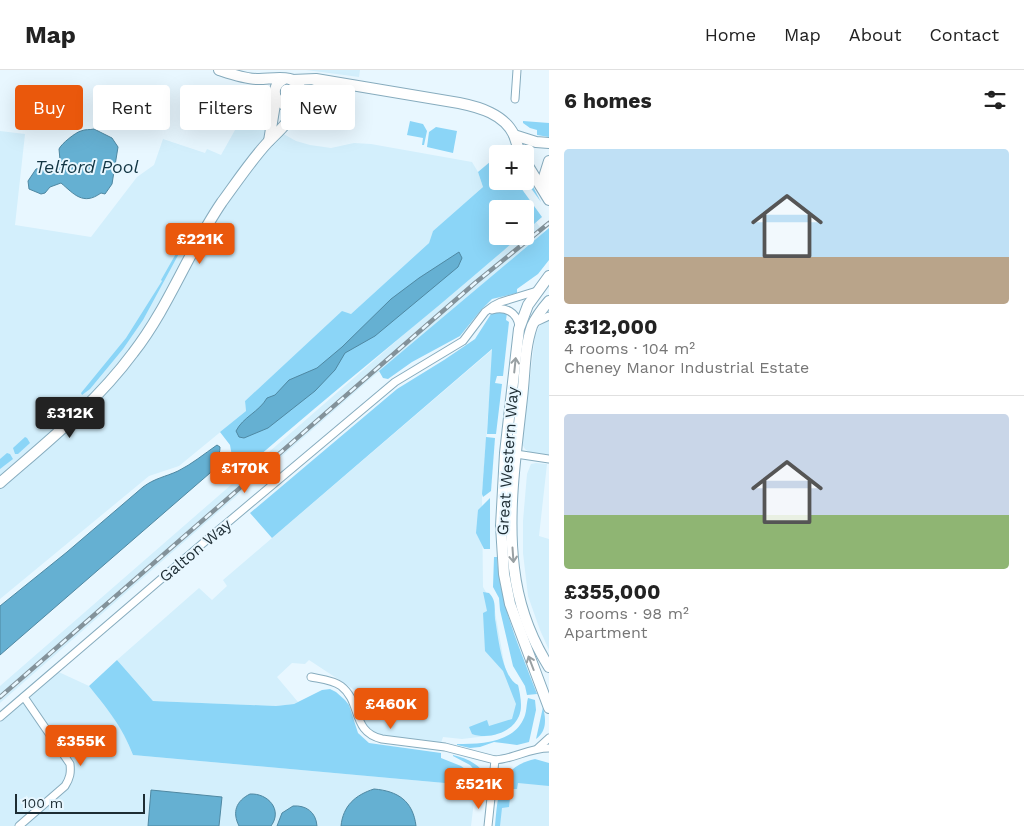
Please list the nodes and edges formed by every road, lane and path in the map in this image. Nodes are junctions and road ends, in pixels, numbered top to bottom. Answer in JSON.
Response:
{"nodes":[{"id":1,"x":219,"y":70,"type":"edge"},
{"id":2,"x":517,"y":70,"type":"edge"},
{"id":3,"x":246,"y":73,"type":"edge"},
{"id":4,"x":258,"y":79,"type":"junction"},
{"id":5,"x":288,"y":79,"type":"junction"},
{"id":6,"x":330,"y":82,"type":"junction"},
{"id":7,"x":297,"y":85,"type":"edge"},
{"id":8,"x":324,"y":85,"type":"edge"},
{"id":9,"x":275,"y":95,"type":"junction"},
{"id":10,"x":515,"y":99,"type":"dead end"},
{"id":11,"x":281,"y":102,"type":"edge"},
{"id":12,"x":281,"y":130,"type":"edge"},
{"id":13,"x":514,"y":135,"type":"junction"},
{"id":14,"x":269,"y":141,"type":"junction"},
{"id":15,"x":549,"y":143,"type":"edge"},
{"id":16,"x":518,"y":145,"type":"edge"},
{"id":17,"x":549,"y":161,"type":"edge"},
{"id":18,"x":534,"y":175,"type":"edge"},
{"id":19,"x":544,"y":191,"type":"junction"},
{"id":20,"x":549,"y":200,"type":"edge"},
{"id":21,"x":549,"y":276,"type":"edge"},
{"id":22,"x":537,"y":290,"type":"junction"},
{"id":23,"x":549,"y":301,"type":"edge"},
{"id":24,"x":485,"y":312,"type":"junction"},
{"id":25,"x":549,"y":316,"type":"edge"},
{"id":26,"x":533,"y":324,"type":"junction"},
{"id":27,"x":519,"y":329,"type":"junction"},
{"id":28,"x":516,"y":454,"type":"junction"},
{"id":29,"x":549,"y":459,"type":"edge"},
{"id":30,"x":0,"y":483,"type":"edge"},
{"id":31,"x":549,"y":667,"type":"edge"},
{"id":32,"x":311,"y":677,"type":"dead end"},
{"id":33,"x":24,"y":697,"type":"junction"},
{"id":34,"x":549,"y":708,"type":"edge"},
{"id":35,"x":0,"y":717,"type":"edge"},
{"id":36,"x":549,"y":738,"type":"edge"},
{"id":37,"x":538,"y":748,"type":"junction"},
{"id":38,"x":549,"y":748,"type":"edge"},
{"id":39,"x":495,"y":760,"type":"junction"},
{"id":40,"x":19,"y":826,"type":"edge"},
{"id":41,"x":488,"y":826,"type":"edge"}],
"edges":[{"from":1,"to":3,"type":"main road"},
{"from":2,"to":10,"type":"street"},
{"from":3,"to":4,"type":"main road"},
{"from":4,"to":5,"type":"main road"},
{"from":4,"to":9,"type":"main road"},
{"from":5,"to":6,"type":"main road"},
{"from":5,"to":7,"type":"main road"},
{"from":5,"to":9,"type":"main road"},
{"from":6,"to":8,"type":"main road"},
{"from":6,"to":13,"type":"main road"},
{"from":9,"to":11,"type":"main road"},
{"from":9,"to":14,"type":"main road"},
{"from":12,"to":14,"type":"main road"},
{"from":13,"to":15,"type":"main road"},
{"from":13,"to":16,"type":"main road"},
{"from":14,"to":30,"type":"main road"},
{"from":17,"to":19,"type":"main road"},
{"from":18,"to":19,"type":"main road"},
{"from":19,"to":20,"type":"main road"},
{"from":21,"to":22,"type":"main road","name":"Great Western Way"},
{"from":22,"to":24,"type":"street","name":"Galton Way"},
{"from":22,"to":27,"type":"main road","name":"Great Western Way"},
{"from":23,"to":26,"type":"main road","name":"Great Western Way"},
{"from":24,"to":27,"type":"street"},
{"from":24,"to":33,"type":"street","name":"Galton Way"},
{"from":25,"to":26,"type":"street"},
{"from":26,"to":28,"type":"main road","name":"Great Western Way"},
{"from":34,"to":27,"type":"main road","name":"Great Western Way","one_way":true},
{"from":28,"to":29,"type":"street"},
{"from":28,"to":31,"type":"main road","name":"Great Western Way","one_way":true},
{"from":32,"to":39,"type":"street"},
{"from":33,"to":35,"type":"street","name":"Galton Way"},
{"from":33,"to":40,"type":"street"},
{"from":36,"to":37,"type":"street"},
{"from":37,"to":38,"type":"street"},
{"from":37,"to":39,"type":"street"},
{"from":39,"to":41,"type":"street"}]}
